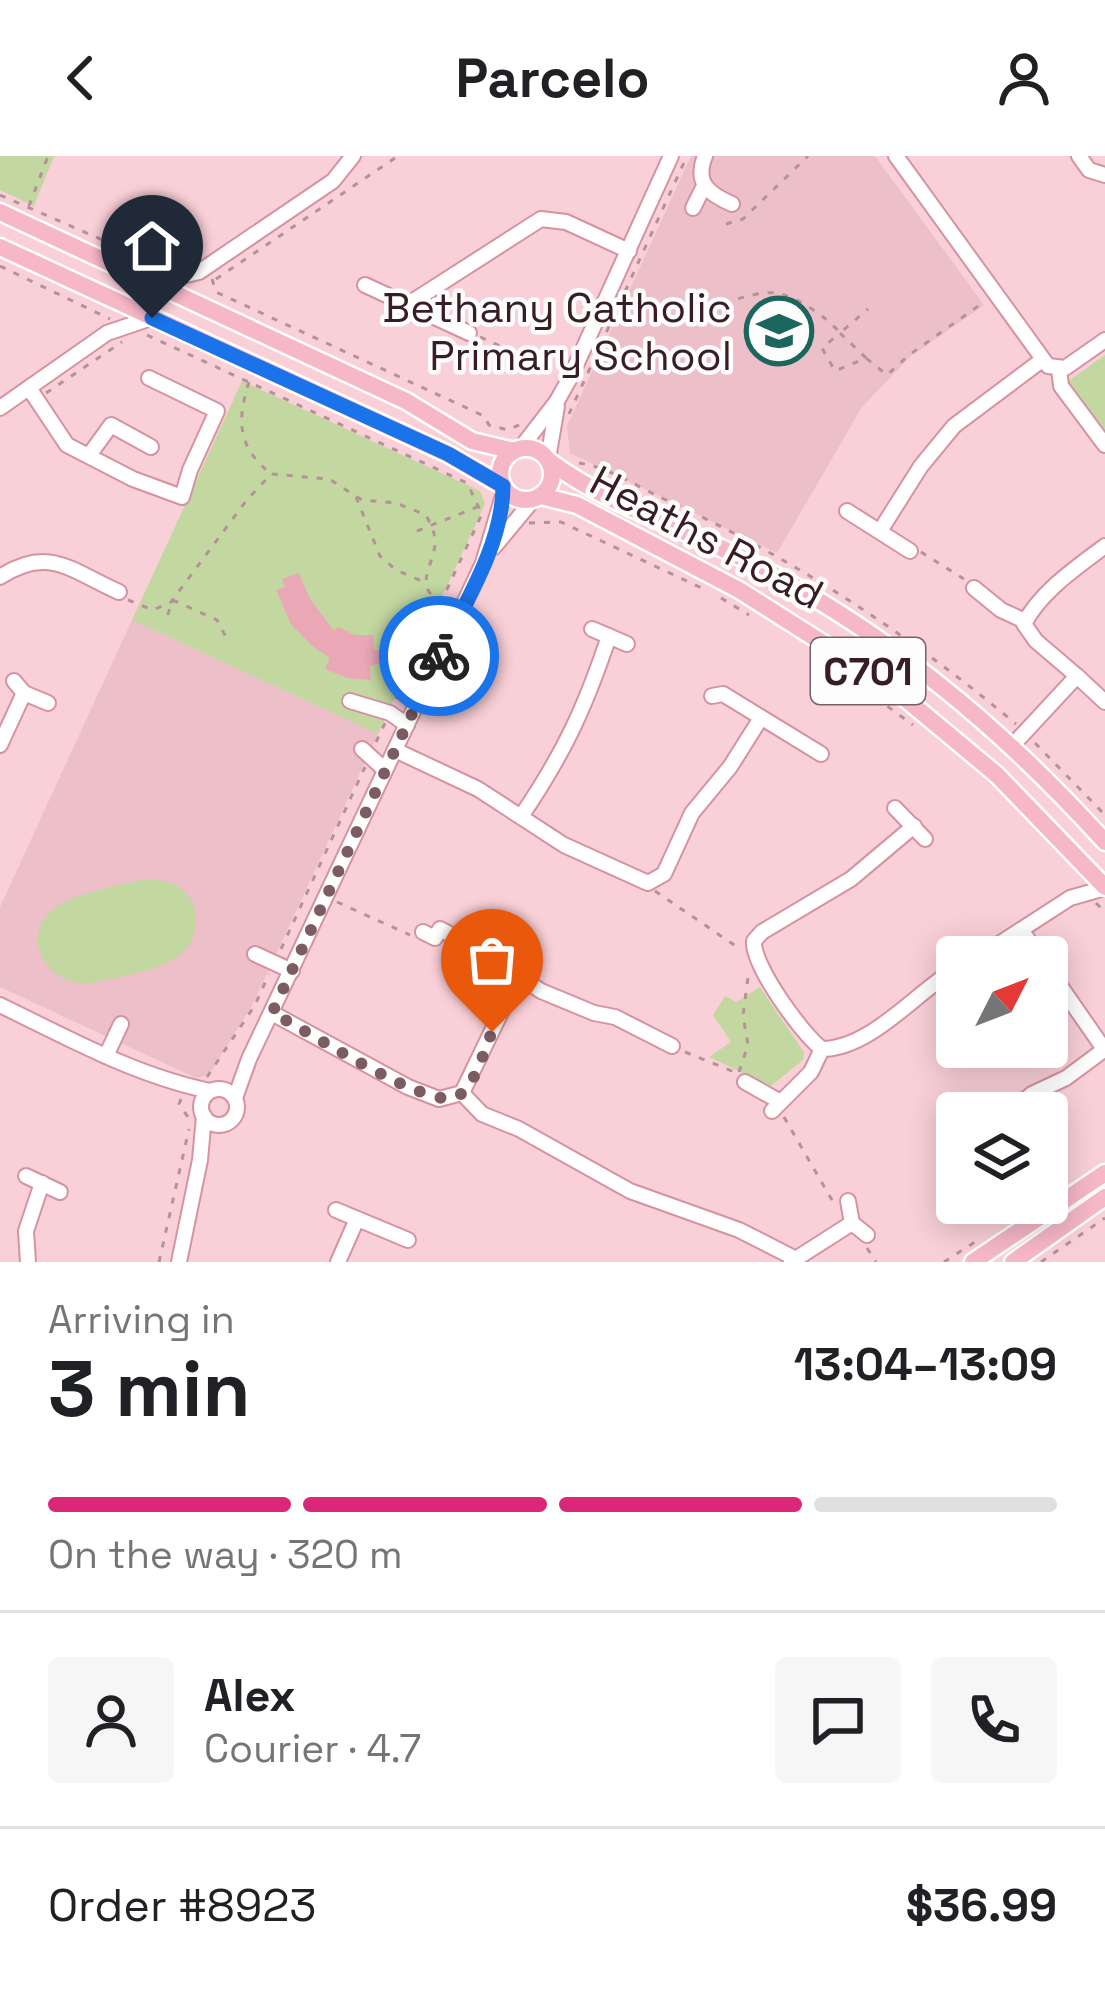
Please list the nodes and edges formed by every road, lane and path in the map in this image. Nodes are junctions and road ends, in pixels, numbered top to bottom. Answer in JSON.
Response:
{"nodes":[{"id":1,"x":47,"y":156,"type":"edge"},
{"id":2,"x":353,"y":156,"type":"edge"},
{"id":3,"x":398,"y":156,"type":"edge"},
{"id":4,"x":671,"y":156,"type":"edge"},
{"id":5,"x":687,"y":156,"type":"edge"},
{"id":6,"x":705,"y":156,"type":"edge"},
{"id":7,"x":808,"y":156,"type":"edge"},
{"id":8,"x":896,"y":156,"type":"edge"},
{"id":9,"x":1079,"y":156,"type":"edge"},
{"id":10,"x":1105,"y":176,"type":"edge"},
{"id":11,"x":704,"y":187,"type":"junction"},
{"id":12,"x":0,"y":195,"type":"edge"},
{"id":13,"x":732,"y":204,"type":"dead end"},
{"id":14,"x":28,"y":208,"type":"junction"},
{"id":15,"x":693,"y":208,"type":"dead end"},
{"id":16,"x":0,"y":212,"type":"edge"},
{"id":17,"x":726,"y":224,"type":"dead end"},
{"id":18,"x":0,"y":247,"type":"edge"},
{"id":19,"x":629,"y":251,"type":"junction"},
{"id":20,"x":0,"y":266,"type":"edge"},
{"id":21,"x":171,"y":270,"type":"dead end"},
{"id":22,"x":199,"y":272,"type":"junction"},
{"id":23,"x":214,"y":280,"type":"junction"},
{"id":24,"x":152,"y":284,"type":"junction"},
{"id":25,"x":364,"y":286,"type":"dead end"},
{"id":26,"x":110,"y":298,"type":"junction"},
{"id":27,"x":985,"y":301,"type":"dead end"},
{"id":28,"x":407,"y":305,"type":"junction"},
{"id":29,"x":204,"y":308,"type":"junction"},
{"id":30,"x":868,"y":309,"type":"dead end"},
{"id":31,"x":682,"y":320,"type":"dead end"},
{"id":32,"x":127,"y":326,"type":"junction"},
{"id":33,"x":469,"y":333,"type":"joint"},
{"id":34,"x":840,"y":333,"type":"junction"},
{"id":35,"x":1105,"y":340,"type":"edge"},
{"id":36,"x":866,"y":358,"type":"junction"},
{"id":37,"x":1052,"y":366,"type":"junction"},
{"id":38,"x":550,"y":368,"type":"dead end"},
{"id":39,"x":149,"y":378,"type":"dead end"},
{"id":40,"x":249,"y":382,"type":"junction"},
{"id":41,"x":33,"y":394,"type":"junction"},
{"id":42,"x":557,"y":401,"type":"junction"},
{"id":43,"x":0,"y":407,"type":"edge"},
{"id":44,"x":525,"y":422,"type":"dead end"},
{"id":45,"x":564,"y":426,"type":"dead end"},
{"id":46,"x":1105,"y":445,"type":"edge"},
{"id":47,"x":151,"y":447,"type":"dead end"},
{"id":48,"x":517,"y":450,"type":"junction"},
{"id":49,"x":90,"y":454,"type":"junction"},
{"id":50,"x":554,"y":458,"type":"junction"},
{"id":51,"x":271,"y":474,"type":"junction"},
{"id":52,"x":587,"y":476,"type":"dead end"},
{"id":53,"x":504,"y":488,"type":"junction"},
{"id":54,"x":356,"y":496,"type":"junction"},
{"id":55,"x":537,"y":498,"type":"junction"},
{"id":56,"x":478,"y":506,"type":"junction"},
{"id":57,"x":848,"y":511,"type":"dead end"},
{"id":58,"x":521,"y":522,"type":"dead end"},
{"id":59,"x":431,"y":525,"type":"junction"},
{"id":60,"x":417,"y":531,"type":"dead end"},
{"id":61,"x":880,"y":531,"type":"junction"},
{"id":62,"x":1105,"y":546,"type":"edge"},
{"id":63,"x":910,"y":551,"type":"joint"},
{"id":64,"x":483,"y":563,"type":"junction"},
{"id":65,"x":0,"y":577,"type":"edge"},
{"id":66,"x":425,"y":583,"type":"junction"},
{"id":67,"x":974,"y":588,"type":"joint"},
{"id":68,"x":118,"y":592,"type":"joint"},
{"id":69,"x":171,"y":602,"type":"junction"},
{"id":70,"x":441,"y":602,"type":"junction"},
{"id":71,"x":168,"y":615,"type":"dead end"},
{"id":72,"x":1025,"y":621,"type":"junction"},
{"id":73,"x":761,"y":622,"type":"dead end"},
{"id":74,"x":592,"y":629,"type":"dead end"},
{"id":75,"x":609,"y":637,"type":"junction"},
{"id":76,"x":229,"y":641,"type":"dead end"},
{"id":77,"x":627,"y":644,"type":"dead end"},
{"id":78,"x":831,"y":666,"type":"dead end"},
{"id":79,"x":1078,"y":676,"type":"junction"},
{"id":80,"x":723,"y":694,"type":"dead end"},
{"id":81,"x":350,"y":700,"type":"dead end"},
{"id":82,"x":1105,"y":702,"type":"edge"},
{"id":83,"x":48,"y":703,"type":"dead end"},
{"id":84,"x":390,"y":713,"type":"junction"},
{"id":85,"x":761,"y":718,"type":"junction"},
{"id":86,"x":407,"y":725,"type":"junction"},
{"id":87,"x":914,"y":726,"type":"dead end"},
{"id":88,"x":0,"y":745,"type":"edge"},
{"id":89,"x":1012,"y":746,"type":"junction"},
{"id":90,"x":395,"y":750,"type":"junction"},
{"id":91,"x":366,"y":752,"type":"junction"},
{"id":92,"x":821,"y":754,"type":"dead end"},
{"id":93,"x":385,"y":770,"type":"junction"},
{"id":94,"x":997,"y":776,"type":"junction"},
{"id":95,"x":895,"y":808,"type":"dead end"},
{"id":96,"x":522,"y":815,"type":"junction"},
{"id":97,"x":914,"y":826,"type":"junction"},
{"id":98,"x":925,"y":838,"type":"dead end"},
{"id":99,"x":1105,"y":842,"type":"edge"},
{"id":100,"x":1087,"y":865,"type":"junction"},
{"id":101,"x":652,"y":883,"type":"junction"},
{"id":102,"x":1105,"y":887,"type":"edge"},
{"id":103,"x":1086,"y":891,"type":"junction"},
{"id":104,"x":1070,"y":898,"type":"junction"},
{"id":105,"x":336,"y":902,"type":"dead end"},
{"id":106,"x":1105,"y":912,"type":"edge"},
{"id":107,"x":1022,"y":931,"type":"junction"},
{"id":108,"x":429,"y":935,"type":"joint"},
{"id":109,"x":1014,"y":936,"type":"edge"},
{"id":110,"x":1025,"y":936,"type":"edge"},
{"id":111,"x":255,"y":954,"type":"dead end"},
{"id":112,"x":274,"y":963,"type":"junction"},
{"id":113,"x":292,"y":971,"type":"junction"},
{"id":114,"x":519,"y":975,"type":"junction"},
{"id":115,"x":936,"y":984,"type":"edge"},
{"id":116,"x":1068,"y":997,"type":"edge"},
{"id":117,"x":0,"y":1005,"type":"edge"},
{"id":118,"x":272,"y":1013,"type":"junction"},
{"id":119,"x":121,"y":1024,"type":"dead end"},
{"id":120,"x":675,"y":1046,"type":"joint"},
{"id":121,"x":822,"y":1049,"type":"junction"},
{"id":122,"x":1104,"y":1049,"type":"edge"},
{"id":123,"x":106,"y":1056,"type":"junction"},
{"id":124,"x":248,"y":1059,"type":"junction"},
{"id":125,"x":742,"y":1078,"type":"junction"},
{"id":126,"x":213,"y":1090,"type":"junction"},
{"id":127,"x":184,"y":1091,"type":"junction"},
{"id":128,"x":1036,"y":1092,"type":"edge"},
{"id":129,"x":462,"y":1093,"type":"junction"},
{"id":130,"x":235,"y":1098,"type":"junction"},
{"id":131,"x":775,"y":1106,"type":"junction"},
{"id":132,"x":202,"y":1112,"type":"junction"},
{"id":133,"x":223,"y":1124,"type":"junction"},
{"id":134,"x":200,"y":1160,"type":"junction"},
{"id":135,"x":1105,"y":1173,"type":"edge"},
{"id":136,"x":26,"y":1176,"type":"dead end"},
{"id":137,"x":42,"y":1183,"type":"junction"},
{"id":138,"x":60,"y":1192,"type":"dead end"},
{"id":139,"x":1105,"y":1197,"type":"edge"},
{"id":140,"x":848,"y":1201,"type":"dead end"},
{"id":141,"x":336,"y":1210,"type":"dead end"},
{"id":142,"x":357,"y":1219,"type":"junction"},
{"id":143,"x":1105,"y":1219,"type":"edge"},
{"id":144,"x":847,"y":1226,"type":"junction"},
{"id":145,"x":867,"y":1235,"type":"dead end"},
{"id":146,"x":408,"y":1241,"type":"dead end"},
{"id":147,"x":794,"y":1260,"type":"edge"},
{"id":148,"x":28,"y":1262,"type":"edge"},
{"id":149,"x":159,"y":1262,"type":"edge"},
{"id":150,"x":179,"y":1262,"type":"edge"},
{"id":151,"x":338,"y":1262,"type":"edge"},
{"id":152,"x":973,"y":1262,"type":"edge"},
{"id":153,"x":1013,"y":1262,"type":"edge"},
{"id":154,"x":1041,"y":1262,"type":"edge"}],
"edges":[{"from":1,"to":14,"type":"path"},
{"from":2,"to":22,"type":"street"},
{"from":3,"to":23,"type":"path"},
{"from":4,"to":19,"type":"street"},
{"from":5,"to":45,"type":"path"},
{"from":6,"to":11,"type":"street"},
{"from":7,"to":17,"type":"path"},
{"from":8,"to":37,"type":"street"},
{"from":9,"to":10,"type":"street"},
{"from":11,"to":13,"type":"street"},
{"from":11,"to":15,"type":"street"},
{"from":12,"to":14,"type":"path"},
{"from":14,"to":21,"type":"path"},
{"from":16,"to":24,"type":"main road","number":"C701"},
{"from":18,"to":26,"type":"main road","number":"C701"},
{"from":19,"to":28,"type":"street"},
{"from":19,"to":42,"type":"street"},
{"from":20,"to":32,"type":"path"},
{"from":22,"to":23,"type":"path"},
{"from":22,"to":24,"type":"street"},
{"from":22,"to":29,"type":"street"},
{"from":23,"to":44,"type":"path"},
{"from":24,"to":29,"type":"main road","number":"C701"},
{"from":25,"to":28,"type":"street"},
{"from":26,"to":32,"type":"main road","number":"C701"},
{"from":26,"to":32,"type":"street"},
{"from":27,"to":36,"type":"path"},
{"from":28,"to":33,"type":"street"},
{"from":29,"to":48,"type":"main road","number":"C701"},
{"from":30,"to":34,"type":"path"},
{"from":31,"to":34,"type":"path"},
{"from":32,"to":40,"type":"path"},
{"from":32,"to":41,"type":"street"},
{"from":32,"to":41,"type":"path"},
{"from":32,"to":53,"type":"main road","number":"C701"},
{"from":33,"to":38,"type":"path"},
{"from":34,"to":36,"type":"path"},
{"from":34,"to":36,"type":"path"},
{"from":35,"to":37,"type":"street"},
{"from":37,"to":46,"type":"street"},
{"from":37,"to":61,"type":"street"},
{"from":39,"to":49,"type":"street"},
{"from":40,"to":51,"type":"path"},
{"from":40,"to":56,"type":"path"},
{"from":41,"to":43,"type":"street"},
{"from":41,"to":49,"type":"street"},
{"from":42,"to":48,"type":"street"},
{"from":42,"to":50,"type":"street"},
{"from":47,"to":49,"type":"street"},
{"from":48,"to":50,"type":"main road","number":"C701"},
{"from":48,"to":53,"type":"main road"},
{"from":50,"to":52,"type":"path"},
{"from":50,"to":55,"type":"main road"},
{"from":50,"to":89,"type":"main road","name":"Heaths Road","number":"C701"},
{"from":51,"to":54,"type":"path"},
{"from":51,"to":69,"type":"path"},
{"from":53,"to":55,"type":"main road","number":"C701"},
{"from":53,"to":64,"type":"street"},
{"from":54,"to":59,"type":"path"},
{"from":54,"to":66,"type":"path"},
{"from":55,"to":64,"type":"street"},
{"from":55,"to":94,"type":"main road","name":"Heaths Road","number":"C701"},
{"from":56,"to":59,"type":"path"},
{"from":56,"to":70,"type":"path"},
{"from":57,"to":61,"type":"street"},
{"from":58,"to":73,"type":"path"},
{"from":59,"to":60,"type":"path"},
{"from":59,"to":66,"type":"path"},
{"from":61,"to":63,"type":"street"},
{"from":62,"to":72,"type":"street"},
{"from":63,"to":67,"type":"path"},
{"from":64,"to":86,"type":"street"},
{"from":65,"to":68,"type":"street"},
{"from":66,"to":70,"type":"path"},
{"from":67,"to":72,"type":"street"},
{"from":68,"to":69,"type":"path"},
{"from":69,"to":71,"type":"path"},
{"from":69,"to":76,"type":"path"},
{"from":70,"to":84,"type":"path"},
{"from":72,"to":79,"type":"street"},
{"from":74,"to":75,"type":"street"},
{"from":75,"to":77,"type":"street"},
{"from":75,"to":96,"type":"street"},
{"from":78,"to":87,"type":"path"},
{"from":79,"to":82,"type":"street"},
{"from":79,"to":89,"type":"street"},
{"from":80,"to":85,"type":"street"},
{"from":81,"to":84,"type":"street"},
{"from":83,"to":88,"type":"street"},
{"from":84,"to":86,"type":"street"},
{"from":84,"to":91,"type":"path"},
{"from":85,"to":92,"type":"street"},
{"from":85,"to":101,"type":"street"},
{"from":86,"to":90,"type":"street"},
{"from":89,"to":94,"type":"main road"},
{"from":89,"to":99,"type":"main road","name":"Heaths Road","number":"C701"},
{"from":90,"to":93,"type":"street"},
{"from":90,"to":96,"type":"street"},
{"from":91,"to":93,"type":"street"},
{"from":91,"to":112,"type":"path"},
{"from":93,"to":113,"type":"street"},
{"from":94,"to":100,"type":"main road","name":"Heaths Road","number":"C701"},
{"from":95,"to":97,"type":"street"},
{"from":96,"to":101,"type":"street"},
{"from":97,"to":98,"type":"street"},
{"from":97,"to":121,"type":"street"},
{"from":100,"to":102,"type":"main road","name":"Heaths Road","number":"C701"},
{"from":100,"to":104,"type":"street"},
{"from":101,"to":125,"type":"path"},
{"from":102,"to":103,"type":"street"},
{"from":103,"to":104,"type":"street"},
{"from":103,"to":106,"type":"path"},
{"from":104,"to":107,"type":"street"},
{"from":105,"to":108,"type":"path"},
{"from":107,"to":109,"type":"street"},
{"from":107,"to":110,"type":"street"},
{"from":108,"to":114,"type":"street"},
{"from":111,"to":112,"type":"street"},
{"from":112,"to":113,"type":"street"},
{"from":112,"to":127,"type":"path"},
{"from":113,"to":118,"type":"street"},
{"from":114,"to":120,"type":"street"},
{"from":114,"to":129,"type":"street"},
{"from":115,"to":121,"type":"street"},
{"from":116,"to":122,"type":"street"},
{"from":117,"to":123,"type":"street"},
{"from":118,"to":124,"type":"street"},
{"from":118,"to":129,"type":"street"},
{"from":119,"to":123,"type":"street"},
{"from":120,"to":125,"type":"path"},
{"from":121,"to":131,"type":"street"},
{"from":122,"to":128,"type":"street"},
{"from":123,"to":127,"type":"street"},
{"from":124,"to":126,"type":"street"},
{"from":124,"to":130,"type":"street"},
{"from":125,"to":131,"type":"street"},
{"from":126,"to":127,"type":"street"},
{"from":126,"to":130,"type":"street"},
{"from":126,"to":132,"type":"street"},
{"from":127,"to":132,"type":"street"},
{"from":127,"to":149,"type":"path"},
{"from":129,"to":147,"type":"street"},
{"from":130,"to":133,"type":"street"},
{"from":131,"to":144,"type":"path"},
{"from":132,"to":133,"type":"street"},
{"from":132,"to":134,"type":"street"},
{"from":133,"to":134,"type":"street"},
{"from":134,"to":150,"type":"street"},
{"from":135,"to":152,"type":"main road"},
{"from":136,"to":137,"type":"street"},
{"from":137,"to":138,"type":"street"},
{"from":137,"to":148,"type":"street"},
{"from":139,"to":153,"type":"main road"},
{"from":140,"to":144,"type":"street"},
{"from":141,"to":142,"type":"street"},
{"from":142,"to":146,"type":"street"},
{"from":142,"to":151,"type":"street"},
{"from":143,"to":154,"type":"path"},
{"from":144,"to":145,"type":"street"},
{"from":144,"to":147,"type":"street"}]}
